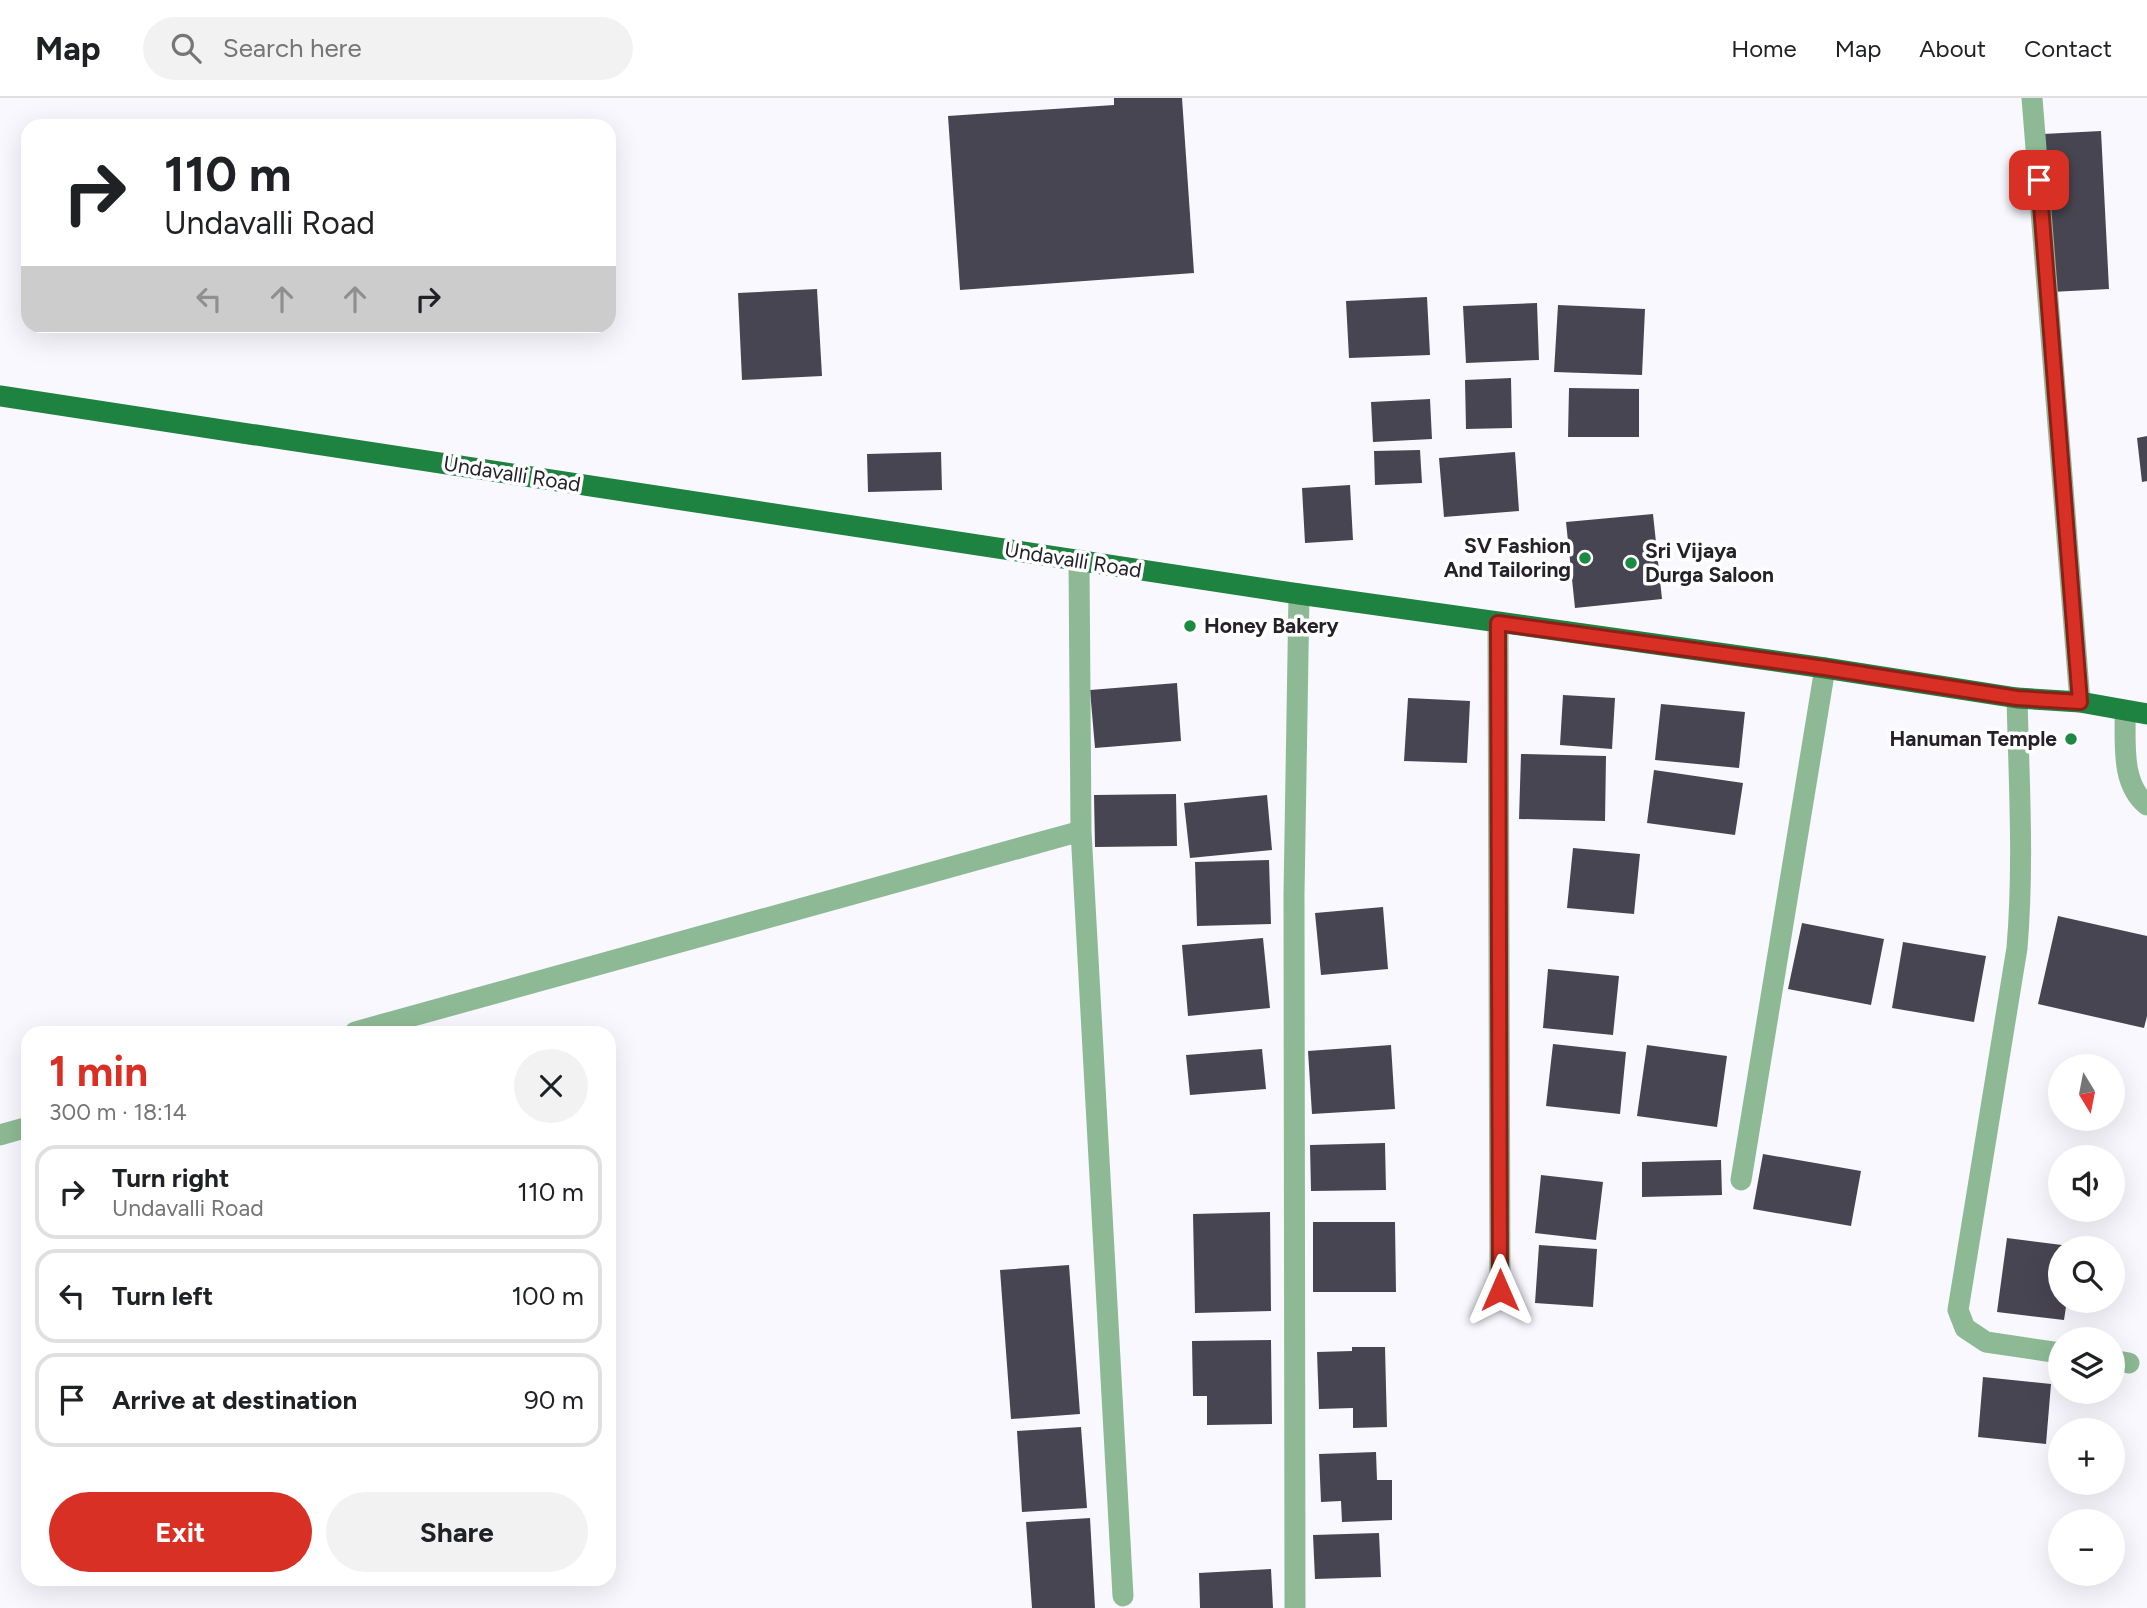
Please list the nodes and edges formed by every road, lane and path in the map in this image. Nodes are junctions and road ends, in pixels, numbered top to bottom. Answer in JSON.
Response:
{"nodes":[{"id":1,"x":2032,"y":98,"type":"edge"},
{"id":2,"x":0,"y":396,"type":"edge"},
{"id":3,"x":1079,"y":560,"type":"junction"},
{"id":4,"x":1299,"y":594,"type":"junction"},
{"id":5,"x":1498,"y":623,"type":"junction"},
{"id":6,"x":1825,"y":668,"type":"junction"},
{"id":7,"x":2017,"y":698,"type":"junction"},
{"id":8,"x":2080,"y":702,"type":"junction"},
{"id":9,"x":2125,"y":711,"type":"junction"},
{"id":10,"x":2147,"y":714,"type":"edge"},
{"id":11,"x":2147,"y":805,"type":"edge"},
{"id":12,"x":1081,"y":831,"type":"junction"},
{"id":13,"x":377,"y":1026,"type":"edge"},
{"id":14,"x":21,"y":1129,"type":"edge"},
{"id":15,"x":0,"y":1135,"type":"edge"},
{"id":16,"x":1741,"y":1180,"type":"dead end"},
{"id":17,"x":1500,"y":1290,"type":"dead end"},
{"id":18,"x":2048,"y":1351,"type":"edge"},
{"id":19,"x":1123,"y":1596,"type":"dead end"},
{"id":20,"x":1295,"y":1608,"type":"edge"}],
"edges":[{"from":1,"to":8,"type":"street"},
{"from":2,"to":3,"type":"main road","name":"Undavalli Road"},
{"from":3,"to":4,"type":"main road","name":"Undavalli Road"},
{"from":3,"to":12,"type":"street"},
{"from":4,"to":5,"type":"main road","name":"Undavalli Road"},
{"from":4,"to":20,"type":"street"},
{"from":5,"to":6,"type":"main road","name":"Undavalli Road"},
{"from":5,"to":17,"type":"street"},
{"from":6,"to":7,"type":"main road","name":"Undavalli Road"},
{"from":6,"to":16,"type":"street"},
{"from":7,"to":8,"type":"main road","name":"Undavalli Road"},
{"from":7,"to":18,"type":"street"},
{"from":8,"to":9,"type":"main road","name":"Undavalli Road"},
{"from":9,"to":10,"type":"main road","name":"Undavalli Road"},
{"from":9,"to":11,"type":"street"},
{"from":12,"to":13,"type":"street"},
{"from":12,"to":19,"type":"street"},
{"from":14,"to":15,"type":"street"}]}
